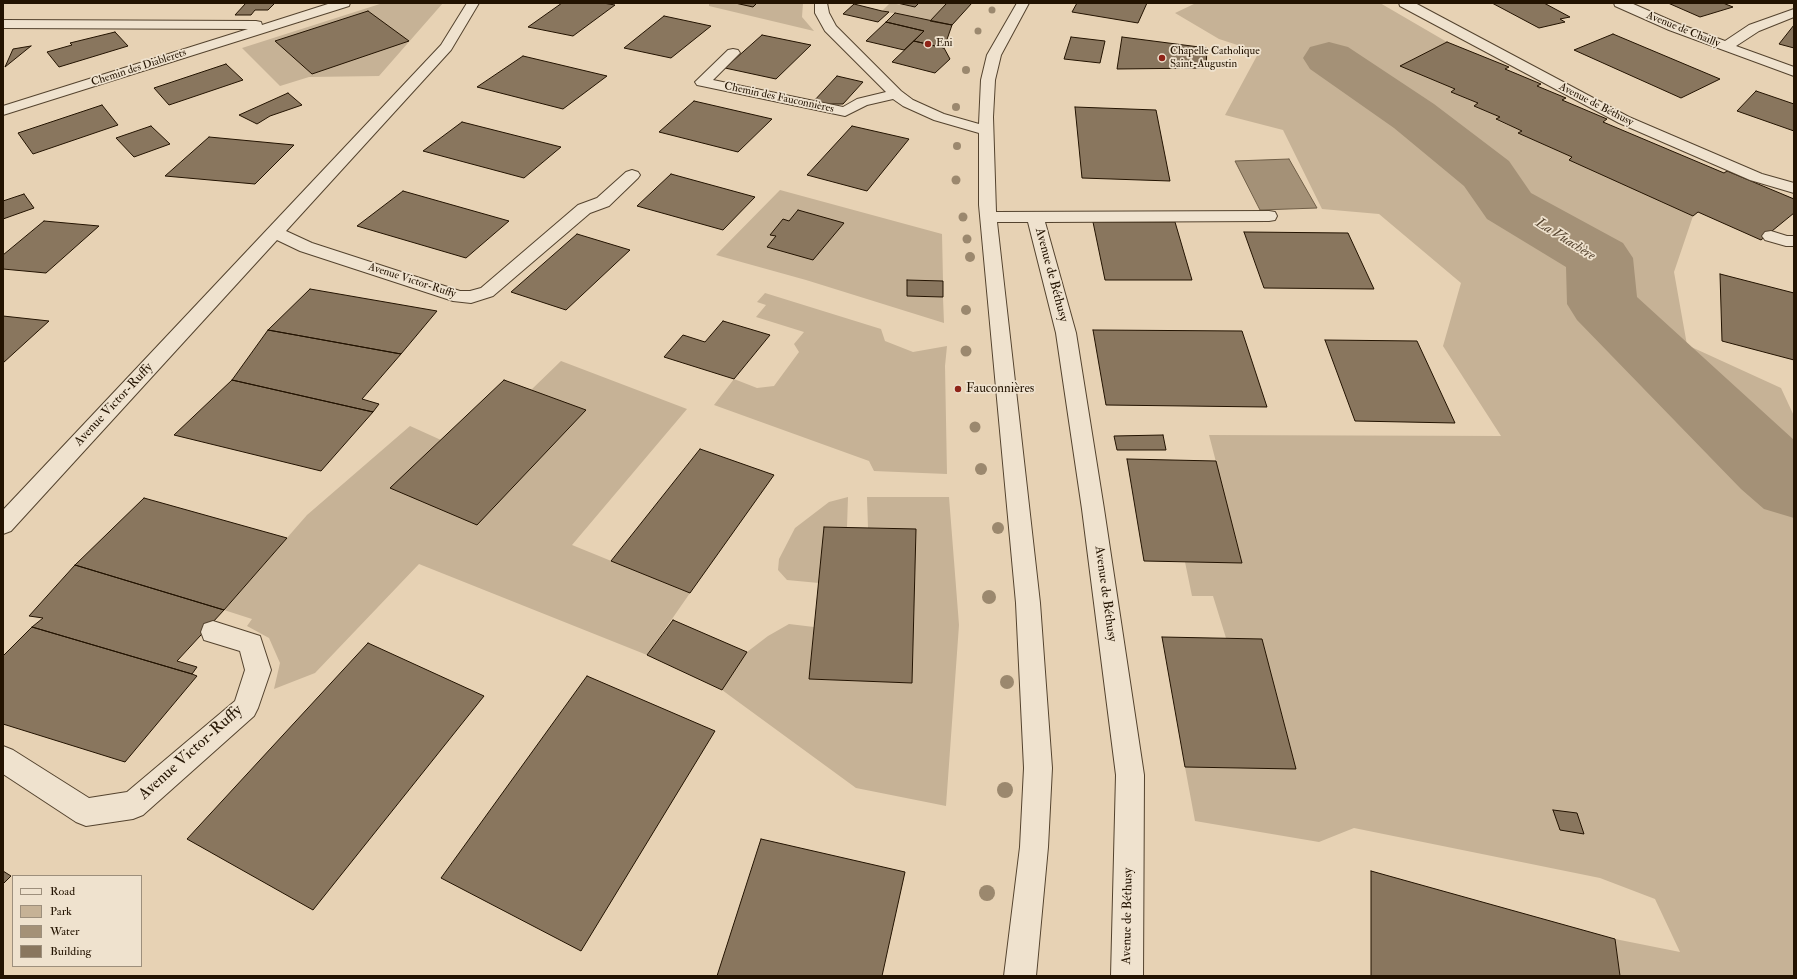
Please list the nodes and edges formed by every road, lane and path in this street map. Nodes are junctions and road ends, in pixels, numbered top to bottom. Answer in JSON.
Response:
{"nodes":[{"id":1,"x":344,"y":3,"type":"edge"},
{"id":2,"x":473,"y":3,"type":"edge"},
{"id":3,"x":821,"y":3,"type":"edge"},
{"id":4,"x":1023,"y":3,"type":"edge"},
{"id":5,"x":1405,"y":3,"type":"edge"},
{"id":6,"x":1620,"y":3,"type":"edge"},
{"id":7,"x":1794,"y":13,"type":"edge"},
{"id":8,"x":3,"y":24,"type":"edge"},
{"id":9,"x":275,"y":25,"type":"junction"},
{"id":10,"x":1725,"y":47,"type":"junction"},
{"id":11,"x":733,"y":53,"type":"dead end"},
{"id":12,"x":1794,"y":72,"type":"edge"},
{"id":13,"x":896,"y":94,"type":"junction"},
{"id":14,"x":3,"y":111,"type":"edge"},
{"id":15,"x":987,"y":131,"type":"junction"},
{"id":16,"x":632,"y":175,"type":"dead end"},
{"id":17,"x":1794,"y":188,"type":"edge"},
{"id":18,"x":1269,"y":216,"type":"dead end"},
{"id":19,"x":1035,"y":217,"type":"junction"},
{"id":20,"x":989,"y":218,"type":"junction"},
{"id":21,"x":275,"y":232,"type":"junction"},
{"id":22,"x":1771,"y":236,"type":"dead end"},
{"id":23,"x":1794,"y":241,"type":"edge"},
{"id":24,"x":3,"y":525,"type":"edge"},
{"id":25,"x":214,"y":632,"type":"dead end"},
{"id":26,"x":3,"y":759,"type":"edge"},
{"id":27,"x":1020,"y":976,"type":"edge"},
{"id":28,"x":1127,"y":976,"type":"edge"}],
"edges":[{"from":1,"to":9,"type":"street","name":"Chemin des Diablerets"},
{"from":2,"to":21,"type":"street","name":"Avenue Victor-Ruffy"},
{"from":3,"to":13,"type":"street"},
{"from":4,"to":15,"type":"street"},
{"from":5,"to":17,"type":"street","name":"Avenue de Béthusy"},
{"from":6,"to":10,"type":"street","name":"Avenue de Chailly"},
{"from":7,"to":10,"type":"street","name":"Avenue de Chailly"},
{"from":8,"to":9,"type":"street","name":"Chemin des Diablerets"},
{"from":9,"to":14,"type":"street","name":"Chemin des Diablerets"},
{"from":10,"to":12,"type":"street","name":"Avenue de Chailly"},
{"from":11,"to":13,"type":"street","name":"Chemin des Fauconnières"},
{"from":13,"to":15,"type":"street"},
{"from":15,"to":20,"type":"street"},
{"from":16,"to":21,"type":"street","name":"Avenue Victor-Ruffy"},
{"from":18,"to":19,"type":"street","name":"Avenue de Béthusy"},
{"from":19,"to":20,"type":"street","name":"Avenue de Béthusy"},
{"from":19,"to":28,"type":"street","name":"Avenue de Béthusy"},
{"from":20,"to":27,"type":"street"},
{"from":21,"to":24,"type":"street","name":"Avenue Victor-Ruffy"},
{"from":22,"to":23,"type":"street"},
{"from":25,"to":26,"type":"street","name":"Avenue Victor-Ruffy"}]}
